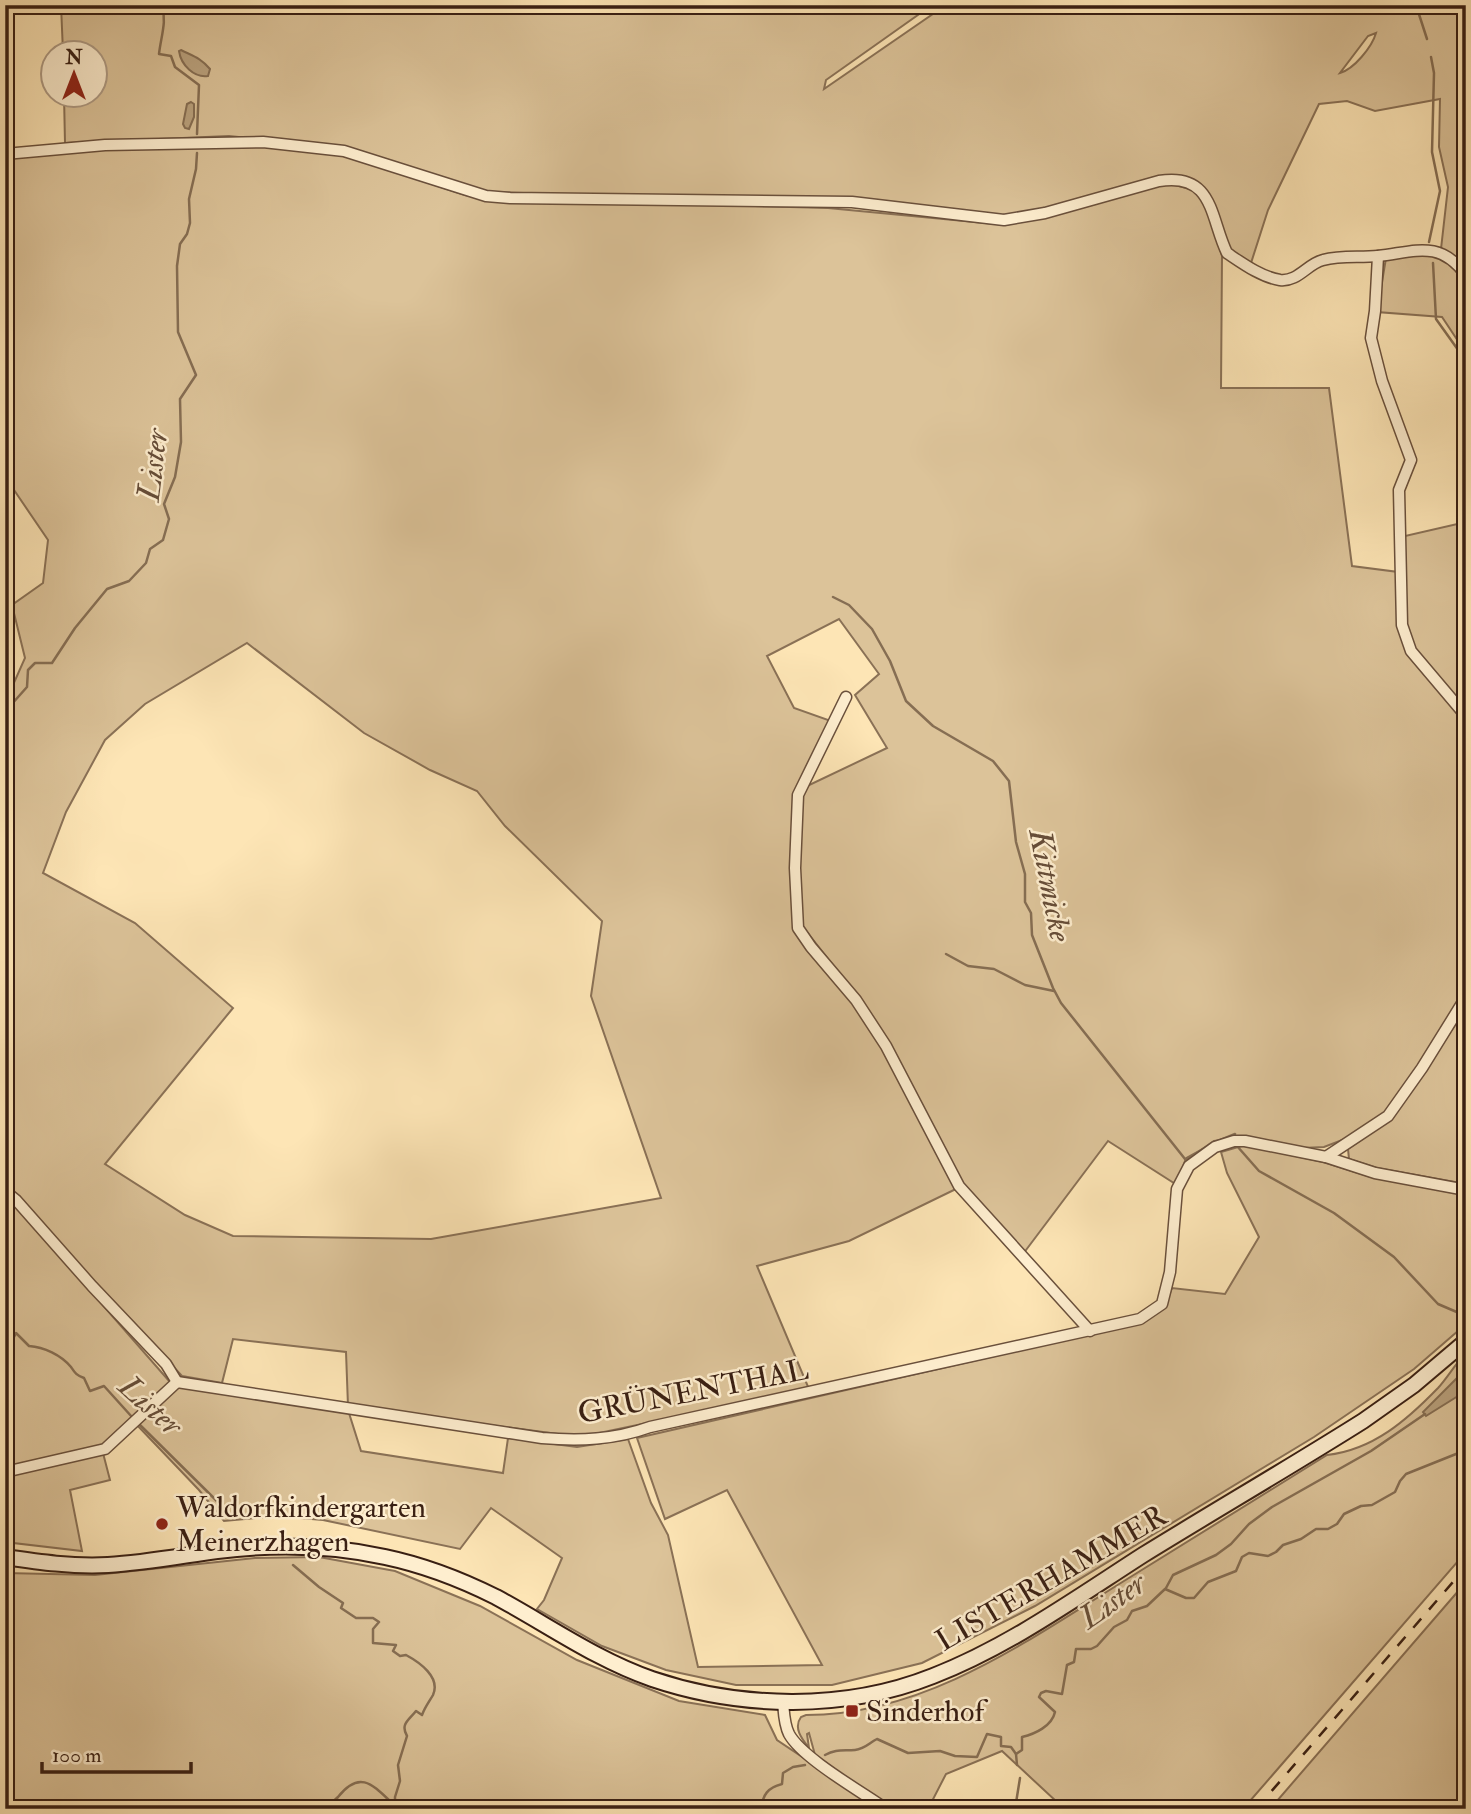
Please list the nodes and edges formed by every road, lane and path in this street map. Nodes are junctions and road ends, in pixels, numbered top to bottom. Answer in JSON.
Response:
{"nodes":[{"id":1,"x":5,"y":154,"type":"edge"},
{"id":2,"x":1378,"y":256,"type":"junction"},
{"id":3,"x":1466,"y":275,"type":"edge"},
{"id":4,"x":846,"y":697,"type":"dead end"},
{"id":5,"x":1466,"y":716,"type":"edge"},
{"id":6,"x":1466,"y":997,"type":"edge"},
{"id":7,"x":1326,"y":1157,"type":"junction"},
{"id":8,"x":1466,"y":1189,"type":"edge"},
{"id":9,"x":5,"y":1191,"type":"edge"},
{"id":10,"x":1090,"y":1331,"type":"junction"},
{"id":11,"x":1466,"y":1341,"type":"edge"},
{"id":12,"x":177,"y":1382,"type":"junction"},
{"id":13,"x":5,"y":1472,"type":"edge"},
{"id":14,"x":5,"y":1557,"type":"edge"},
{"id":15,"x":782,"y":1702,"type":"junction"},
{"id":16,"x":886,"y":1809,"type":"edge"}],
"edges":[{"from":1,"to":2,"type":"street"},
{"from":2,"to":3,"type":"street"},
{"from":2,"to":5,"type":"street"},
{"from":4,"to":10,"type":"street"},
{"from":6,"to":7,"type":"street"},
{"from":7,"to":8,"type":"street","name":"GRÜNENTHAL"},
{"from":7,"to":10,"type":"street","name":"GRÜNENTHAL"},
{"from":9,"to":12,"type":"street"},
{"from":10,"to":12,"type":"street","name":"GRÜNENTHAL"},
{"from":11,"to":15,"type":"main road","name":"LISTERHAMMER"},
{"from":12,"to":13,"type":"street"},
{"from":14,"to":15,"type":"main road","name":"LISTERHAMMER"},
{"from":15,"to":16,"type":"street"}]}
